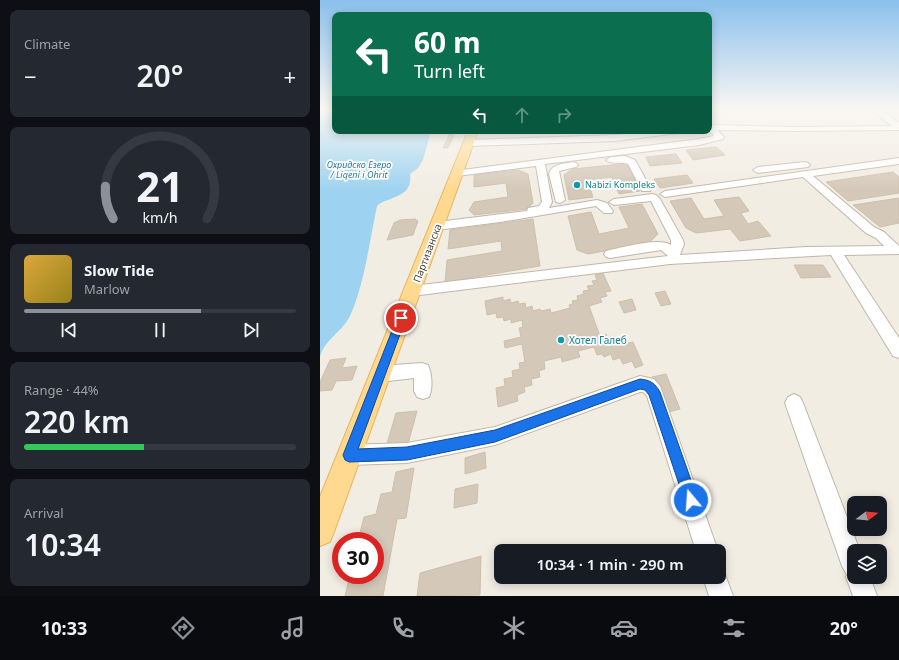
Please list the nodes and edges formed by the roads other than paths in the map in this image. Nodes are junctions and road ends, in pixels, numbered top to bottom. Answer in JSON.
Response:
{"nodes":[{"id":1,"x":635,"y":136,"type":"edge"},
{"id":2,"x":718,"y":136,"type":"edge"},
{"id":3,"x":471,"y":137,"type":"edge"},
{"id":4,"x":893,"y":152,"type":"dead end"},
{"id":5,"x":591,"y":159,"type":"junction"},
{"id":6,"x":899,"y":161,"type":"edge"},
{"id":7,"x":540,"y":162,"type":"junction"},
{"id":8,"x":758,"y":170,"type":"dead end"},
{"id":9,"x":457,"y":173,"type":"junction"},
{"id":10,"x":804,"y":174,"type":"junction"},
{"id":11,"x":646,"y":188,"type":"dead end"},
{"id":12,"x":665,"y":194,"type":"dead end"},
{"id":13,"x":560,"y":200,"type":"dead end"},
{"id":14,"x":438,"y":224,"type":"junction"},
{"id":15,"x":834,"y":250,"type":"junction"},
{"id":16,"x":897,"y":250,"type":"edge"},
{"id":17,"x":610,"y":254,"type":"dead end"},
{"id":18,"x":675,"y":257,"type":"junction"},
{"id":19,"x":412,"y":291,"type":"junction"},
{"id":20,"x":899,"y":351,"type":"edge"},
{"id":21,"x":380,"y":374,"type":"junction"},
{"id":22,"x":423,"y":391,"type":"dead end"},
{"id":23,"x":794,"y":403,"type":"dead end"},
{"id":24,"x":349,"y":455,"type":"junction"},
{"id":25,"x":320,"y":532,"type":"edge"},
{"id":26,"x":705,"y":544,"type":"edge"},
{"id":27,"x":847,"y":547,"type":"edge"},
{"id":28,"x":717,"y":584,"type":"edge"},
{"id":29,"x":861,"y":584,"type":"edge"},
{"id":30,"x":721,"y":596,"type":"edge"},
{"id":31,"x":865,"y":596,"type":"edge"}],
"edges":[{"from":1,"to":3,"type":"street"},
{"from":2,"to":5,"type":"street"},
{"from":3,"to":9,"type":"main road","name":"Партизанска"},
{"from":4,"to":8,"type":"street"},
{"from":5,"to":7,"type":"street"},
{"from":5,"to":11,"type":"street"},
{"from":5,"to":13,"type":"street"},
{"from":6,"to":10,"type":"street"},
{"from":7,"to":9,"type":"street"},
{"from":7,"to":14,"type":"street"},
{"from":9,"to":14,"type":"main road","name":"Партизанска"},
{"from":10,"to":12,"type":"street"},
{"from":10,"to":16,"type":"street"},
{"from":14,"to":18,"type":"street"},
{"from":14,"to":19,"type":"main road","name":"Партизанска"},
{"from":15,"to":16,"type":"street"},
{"from":15,"to":18,"type":"street"},
{"from":15,"to":20,"type":"street"},
{"from":17,"to":18,"type":"street"},
{"from":18,"to":19,"type":"street"},
{"from":19,"to":21,"type":"main road","name":"Партизанска"},
{"from":21,"to":22,"type":"street"},
{"from":21,"to":24,"type":"main road","name":"Партизанска"},
{"from":23,"to":27,"type":"street"},
{"from":24,"to":25,"type":"main road","name":"Партизанска"},
{"from":24,"to":26,"type":"street"},
{"from":28,"to":30,"type":"street"},
{"from":29,"to":31,"type":"street"}]}
